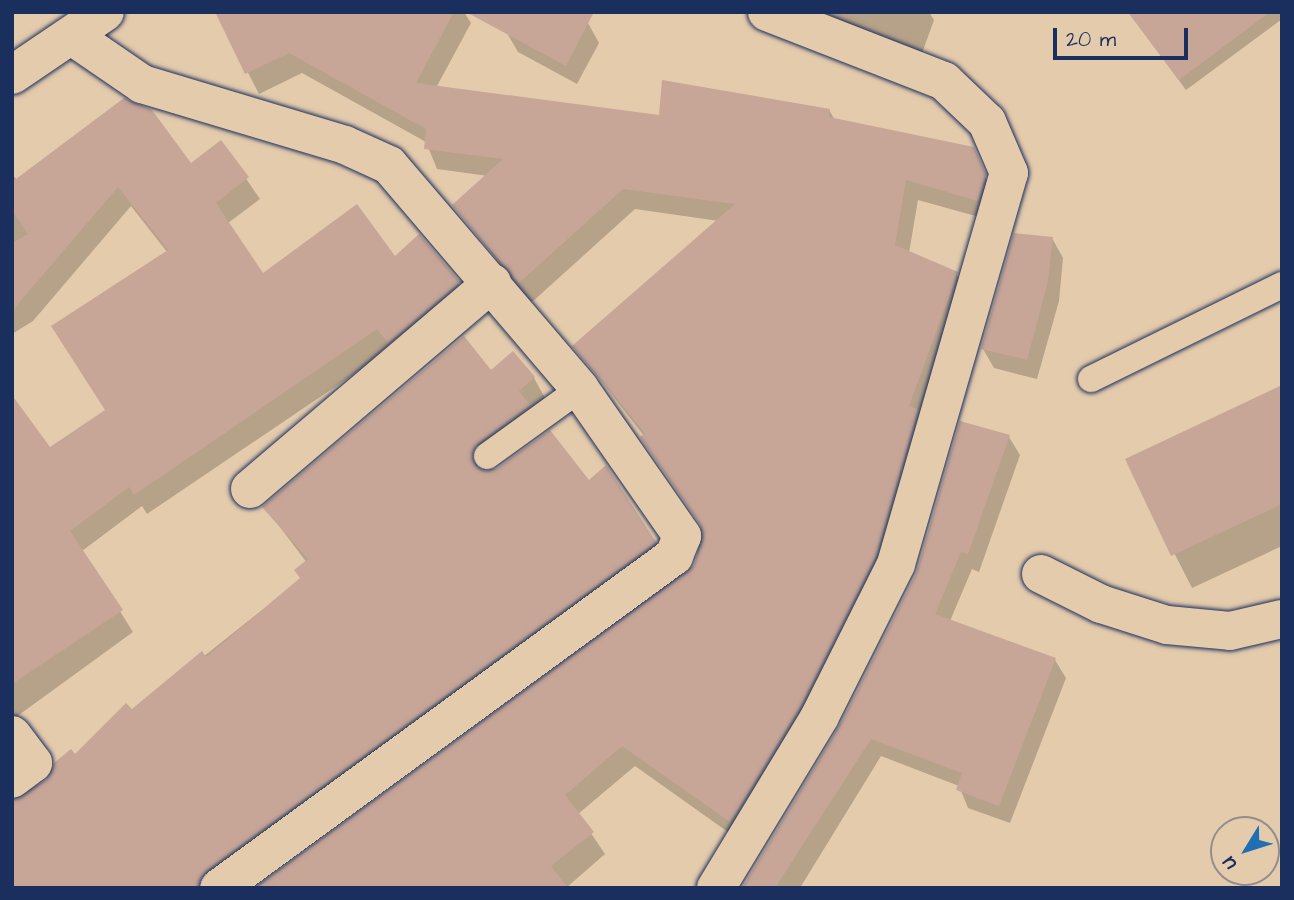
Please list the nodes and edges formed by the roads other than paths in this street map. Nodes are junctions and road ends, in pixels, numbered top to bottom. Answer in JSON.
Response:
{"nodes":[{"id":1,"x":105,"y":12,"type":"edge"},
{"id":2,"x":767,"y":12,"type":"edge"},
{"id":3,"x":68,"y":24,"type":"edge"},
{"id":4,"x":12,"y":75,"type":"edge"},
{"id":5,"x":492,"y":283,"type":"junction"},
{"id":6,"x":1282,"y":285,"type":"edge"},
{"id":7,"x":1091,"y":379,"type":"dead end"},
{"id":8,"x":580,"y":388,"type":"junction"},
{"id":9,"x":487,"y":456,"type":"dead end"},
{"id":10,"x":250,"y":489,"type":"dead end"},
{"id":11,"x":1041,"y":574,"type":"dead end"},
{"id":12,"x":1282,"y":620,"type":"edge"},
{"id":13,"x":219,"y":888,"type":"edge"},
{"id":14,"x":716,"y":888,"type":"edge"}],
"edges":[{"from":1,"to":3,"type":"main road"},
{"from":2,"to":14,"type":"main road"},
{"from":3,"to":4,"type":"main road"},
{"from":3,"to":5,"type":"main road"},
{"from":5,"to":8,"type":"main road"},
{"from":5,"to":10,"type":"main road"},
{"from":6,"to":7,"type":"lane"},
{"from":8,"to":9,"type":"lane"},
{"from":8,"to":13,"type":"main road"},
{"from":11,"to":12,"type":"main road"}]}
